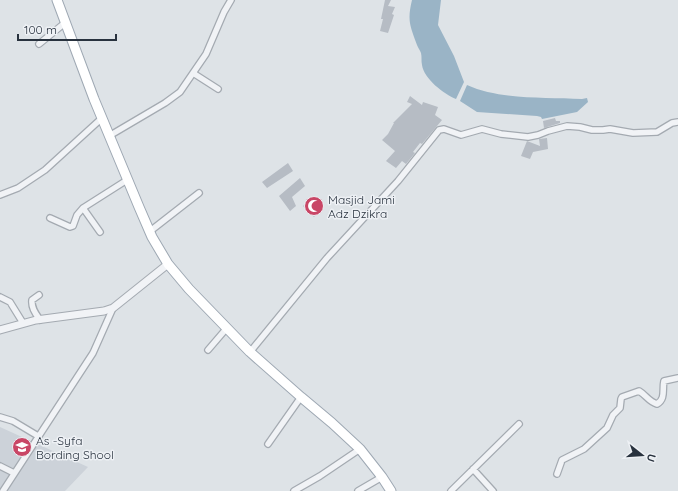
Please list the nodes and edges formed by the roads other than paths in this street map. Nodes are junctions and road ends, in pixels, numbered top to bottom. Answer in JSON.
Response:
{"nodes":[{"id":1,"x":58,"y":0,"type":"edge"},
{"id":2,"x":231,"y":0,"type":"edge"},
{"id":3,"x":66,"y":22,"type":"junction"},
{"id":4,"x":39,"y":44,"type":"dead end"},
{"id":5,"x":193,"y":73,"type":"junction"},
{"id":6,"x":218,"y":89,"type":"dead end"},
{"id":7,"x":102,"y":118,"type":"junction"},
{"id":8,"x":678,"y":122,"type":"edge"},
{"id":9,"x":110,"y":136,"type":"junction"},
{"id":10,"x":127,"y":180,"type":"junction"},
{"id":11,"x":199,"y":193,"type":"dead end"},
{"id":12,"x":0,"y":195,"type":"edge"},
{"id":13,"x":83,"y":208,"type":"junction"},
{"id":14,"x":50,"y":218,"type":"dead end"},
{"id":15,"x":100,"y":232,"type":"dead end"},
{"id":16,"x":149,"y":232,"type":"junction"},
{"id":17,"x":168,"y":264,"type":"junction"},
{"id":18,"x":39,"y":295,"type":"dead end"},
{"id":19,"x":0,"y":297,"type":"edge"},
{"id":20,"x":113,"y":308,"type":"junction"},
{"id":21,"x":40,"y":320,"type":"junction"},
{"id":22,"x":23,"y":323,"type":"junction"},
{"id":23,"x":226,"y":329,"type":"junction"},
{"id":24,"x":0,"y":330,"type":"edge"},
{"id":25,"x":208,"y":350,"type":"dead end"},
{"id":26,"x":250,"y":352,"type":"junction"},
{"id":27,"x":678,"y":378,"type":"edge"},
{"id":28,"x":301,"y":398,"type":"junction"},
{"id":29,"x":0,"y":417,"type":"edge"},
{"id":30,"x":519,"y":424,"type":"dead end"},
{"id":31,"x":38,"y":436,"type":"junction"},
{"id":32,"x":268,"y":444,"type":"dead end"},
{"id":33,"x":360,"y":449,"type":"junction"},
{"id":34,"x":0,"y":466,"type":"edge"},
{"id":35,"x":473,"y":469,"type":"junction"},
{"id":36,"x":14,"y":473,"type":"junction"},
{"id":37,"x":557,"y":474,"type":"dead end"},
{"id":38,"x":382,"y":477,"type":"junction"},
{"id":39,"x":304,"y":485,"type":"junction"},
{"id":40,"x":3,"y":491,"type":"edge"},
{"id":41,"x":294,"y":491,"type":"edge"},
{"id":42,"x":308,"y":491,"type":"edge"},
{"id":43,"x":358,"y":491,"type":"edge"},
{"id":44,"x":391,"y":491,"type":"edge"},
{"id":45,"x":451,"y":491,"type":"edge"},
{"id":46,"x":493,"y":491,"type":"edge"}],
"edges":[{"from":1,"to":3,"type":"main road"},
{"from":2,"to":5,"type":"street"},
{"from":3,"to":4,"type":"street"},
{"from":3,"to":7,"type":"main road"},
{"from":5,"to":6,"type":"street"},
{"from":5,"to":9,"type":"street"},
{"from":7,"to":9,"type":"main road"},
{"from":7,"to":12,"type":"street"},
{"from":8,"to":26,"type":"street"},
{"from":9,"to":10,"type":"main road"},
{"from":10,"to":13,"type":"street"},
{"from":10,"to":16,"type":"main road"},
{"from":11,"to":16,"type":"street"},
{"from":13,"to":14,"type":"street"},
{"from":13,"to":15,"type":"street"},
{"from":16,"to":17,"type":"main road"},
{"from":17,"to":20,"type":"street"},
{"from":17,"to":23,"type":"main road"},
{"from":18,"to":21,"type":"street"},
{"from":19,"to":22,"type":"street"},
{"from":20,"to":21,"type":"street"},
{"from":20,"to":31,"type":"street"},
{"from":21,"to":22,"type":"street"},
{"from":22,"to":24,"type":"street"},
{"from":23,"to":25,"type":"street"},
{"from":23,"to":26,"type":"main road"},
{"from":26,"to":28,"type":"main road"},
{"from":27,"to":37,"type":"street"},
{"from":28,"to":32,"type":"street"},
{"from":28,"to":33,"type":"main road"},
{"from":29,"to":31,"type":"street"},
{"from":30,"to":35,"type":"street"},
{"from":31,"to":36,"type":"street"},
{"from":33,"to":38,"type":"main road"},
{"from":33,"to":39,"type":"street"},
{"from":34,"to":36,"type":"street"},
{"from":35,"to":45,"type":"street"},
{"from":35,"to":46,"type":"street"},
{"from":36,"to":40,"type":"street"},
{"from":38,"to":43,"type":"street"},
{"from":38,"to":44,"type":"main road"},
{"from":39,"to":41,"type":"street"},
{"from":39,"to":42,"type":"street"}]}
